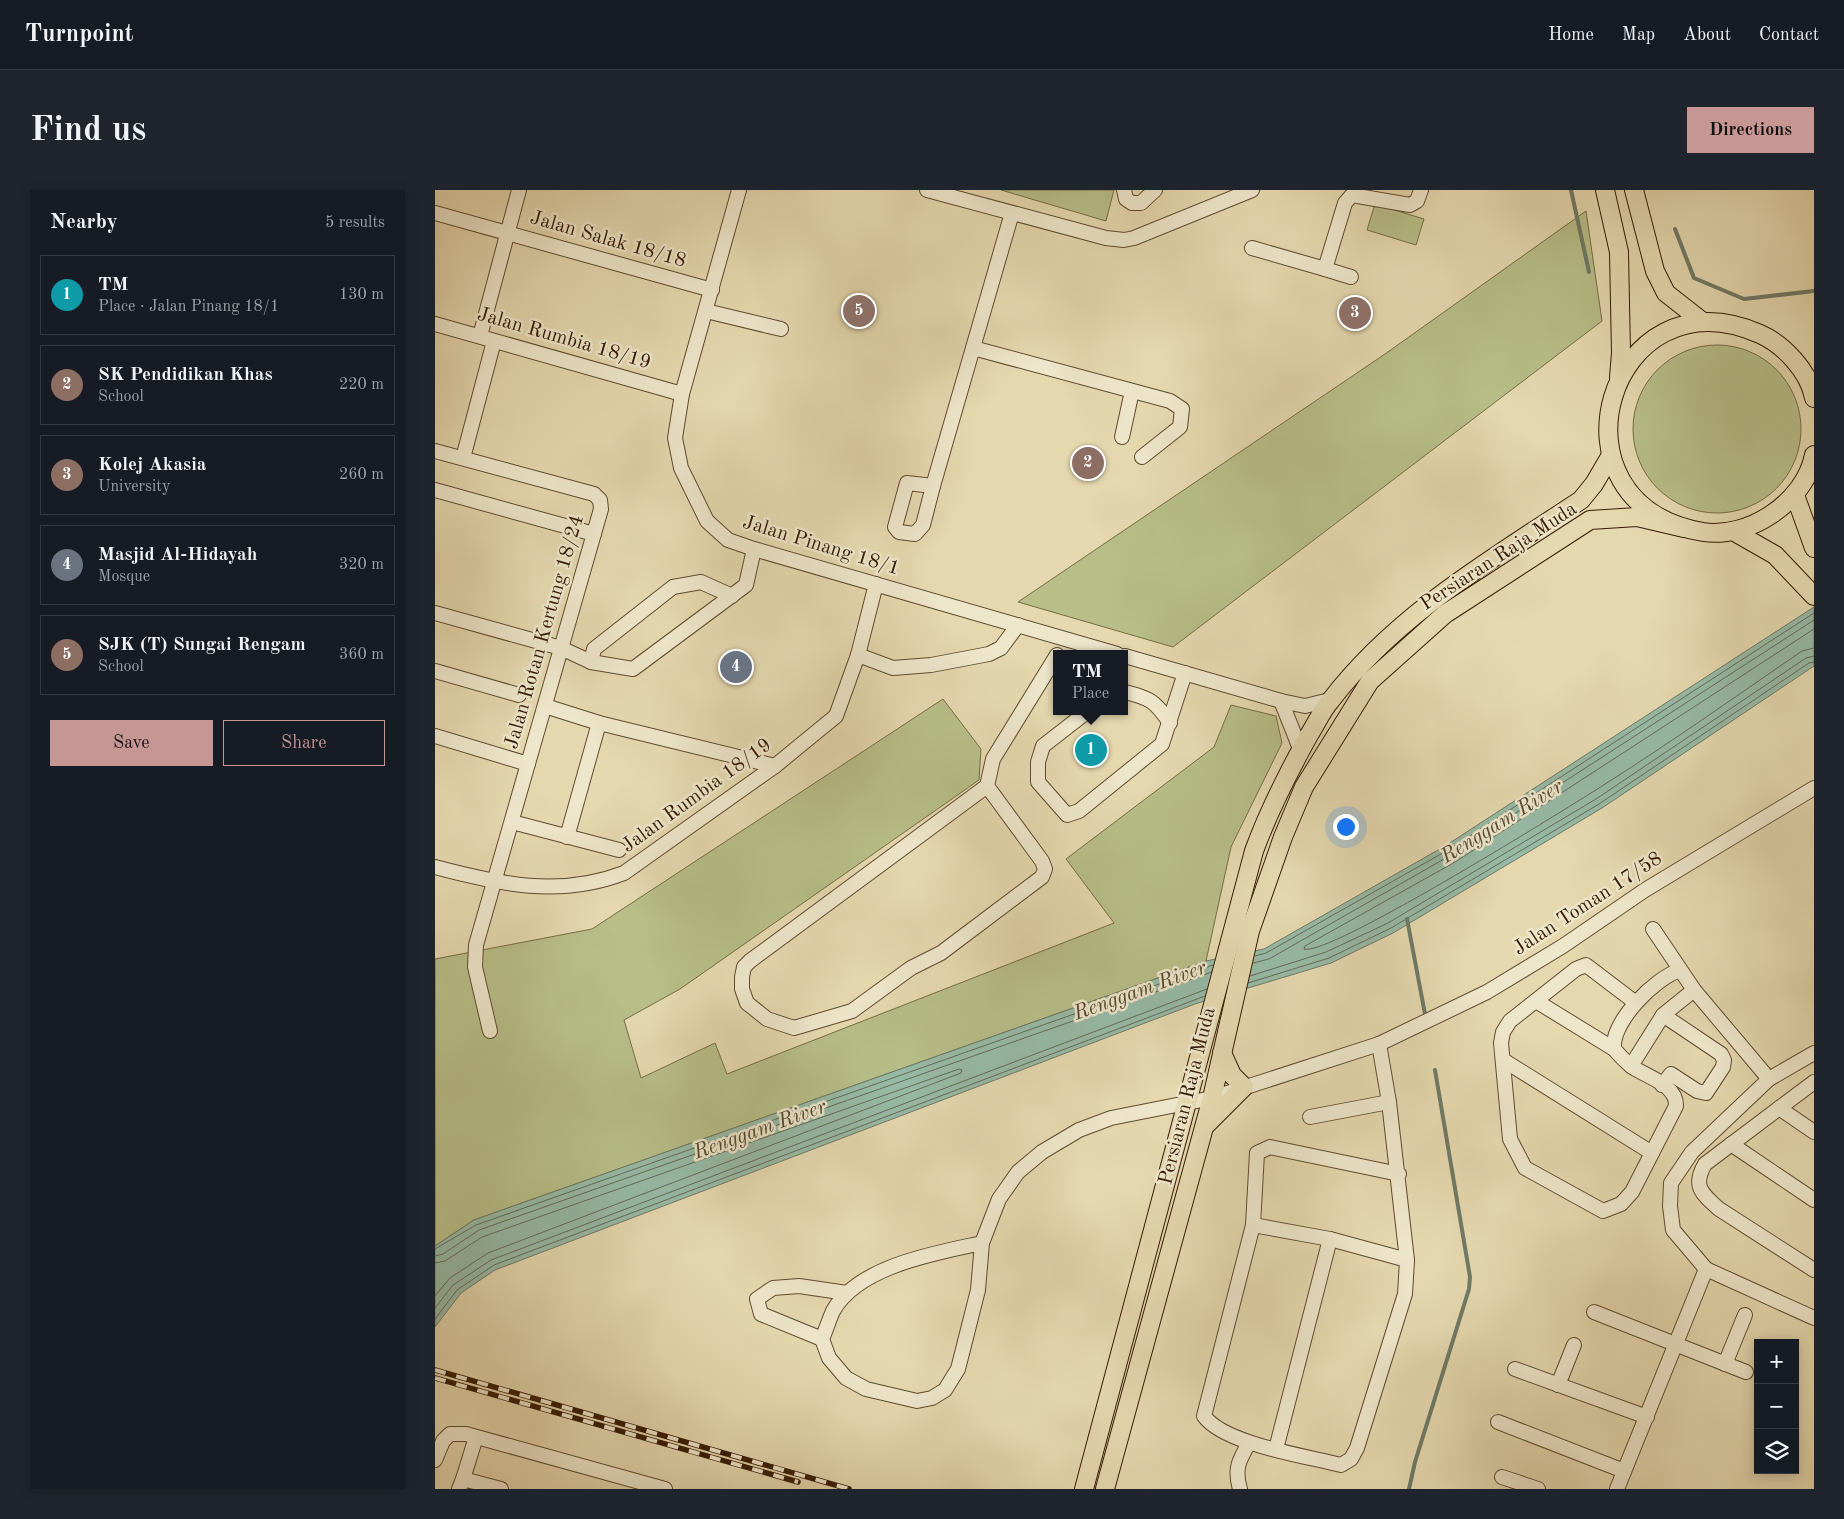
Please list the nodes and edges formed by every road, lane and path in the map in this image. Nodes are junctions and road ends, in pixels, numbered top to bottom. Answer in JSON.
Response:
{"nodes":[{"id":1,"x":519,"y":190,"type":"edge"},
{"id":2,"x":739,"y":190,"type":"edge"},
{"id":3,"x":927,"y":190,"type":"edge"},
{"id":4,"x":1124,"y":190,"type":"edge"},
{"id":5,"x":1155,"y":190,"type":"edge"},
{"id":6,"x":1252,"y":190,"type":"edge"},
{"id":7,"x":1421,"y":190,"type":"edge"},
{"id":8,"x":1605,"y":190,"type":"edge"},
{"id":9,"x":1634,"y":190,"type":"edge"},
{"id":10,"x":435,"y":213,"type":"edge"},
{"id":11,"x":1012,"y":213,"type":"junction"},
{"id":12,"x":507,"y":233,"type":"junction"},
{"id":13,"x":1252,"y":248,"type":"dead end"},
{"id":14,"x":1325,"y":269,"type":"junction"},
{"id":15,"x":1351,"y":277,"type":"dead end"},
{"id":16,"x":712,"y":290,"type":"junction"},
{"id":17,"x":706,"y":311,"type":"junction"},
{"id":18,"x":1703,"y":322,"type":"junction"},
{"id":19,"x":435,"y":324,"type":"edge"},
{"id":20,"x":781,"y":330,"type":"dead end"},
{"id":21,"x":480,"y":336,"type":"junction"},
{"id":22,"x":494,"y":341,"type":"junction"},
{"id":23,"x":973,"y":348,"type":"junction"},
{"id":24,"x":1619,"y":377,"type":"junction"},
{"id":25,"x":1132,"y":391,"type":"junction"},
{"id":26,"x":682,"y":394,"type":"junction"},
{"id":27,"x":1814,"y":398,"type":"edge"},
{"id":28,"x":1122,"y":437,"type":"dead end"},
{"id":29,"x":435,"y":451,"type":"edge"},
{"id":30,"x":1611,"y":455,"type":"junction"},
{"id":31,"x":1814,"y":455,"type":"edge"},
{"id":32,"x":1142,"y":457,"type":"dead end"},
{"id":33,"x":463,"y":458,"type":"junction"},
{"id":34,"x":933,"y":486,"type":"dead end"},
{"id":35,"x":435,"y":490,"type":"edge"},
{"id":36,"x":1795,"y":495,"type":"junction"},
{"id":37,"x":1684,"y":528,"type":"junction"},
{"id":38,"x":1733,"y":531,"type":"junction"},
{"id":39,"x":594,"y":534,"type":"junction"},
{"id":40,"x":1814,"y":548,"type":"edge"},
{"id":41,"x":754,"y":549,"type":"junction"},
{"id":42,"x":876,"y":584,"type":"junction"},
{"id":43,"x":732,"y":596,"type":"junction"},
{"id":44,"x":1814,"y":596,"type":"edge"},
{"id":45,"x":435,"y":613,"type":"edge"},
{"id":46,"x":1018,"y":625,"type":"junction"},
{"id":47,"x":1067,"y":639,"type":"junction"},
{"id":48,"x":561,"y":648,"type":"junction"},
{"id":49,"x":1060,"y":650,"type":"edge"},
{"id":50,"x":1104,"y":650,"type":"edge"},
{"id":51,"x":857,"y":655,"type":"junction"},
{"id":52,"x":1128,"y":657,"type":"edge"},
{"id":53,"x":591,"y":662,"type":"junction"},
{"id":54,"x":1053,"y":662,"type":"edge"},
{"id":55,"x":435,"y":672,"type":"edge"},
{"id":56,"x":1185,"y":673,"type":"junction"},
{"id":57,"x":1128,"y":693,"type":"edge"},
{"id":58,"x":519,"y":695,"type":"dead end"},
{"id":59,"x":1330,"y":700,"type":"junction"},
{"id":60,"x":1281,"y":701,"type":"junction"},
{"id":61,"x":545,"y":706,"type":"junction"},
{"id":62,"x":1083,"y":715,"type":"edge"},
{"id":63,"x":599,"y":722,"type":"junction"},
{"id":64,"x":1170,"y":722,"type":"junction"},
{"id":65,"x":435,"y":736,"type":"edge"},
{"id":66,"x":1301,"y":751,"type":"junction"},
{"id":67,"x":528,"y":764,"type":"junction"},
{"id":68,"x":775,"y":766,"type":"junction"},
{"id":69,"x":987,"y":786,"type":"junction"},
{"id":70,"x":1814,"y":788,"type":"edge"},
{"id":71,"x":511,"y":822,"type":"junction"},
{"id":72,"x":567,"y":837,"type":"junction"},
{"id":73,"x":619,"y":850,"type":"dead end"},
{"id":74,"x":435,"y":867,"type":"edge"},
{"id":75,"x":494,"y":883,"type":"junction"},
{"id":76,"x":1653,"y":930,"type":"dead end"},
{"id":77,"x":1680,"y":970,"type":"junction"},
{"id":78,"x":1694,"y":990,"type":"junction"},
{"id":79,"x":1536,"y":1001,"type":"junction"},
{"id":80,"x":1636,"y":1003,"type":"junction"},
{"id":81,"x":1663,"y":1015,"type":"junction"},
{"id":82,"x":490,"y":1031,"type":"dead end"},
{"id":83,"x":1379,"y":1044,"type":"junction"},
{"id":84,"x":1614,"y":1050,"type":"junction"},
{"id":85,"x":1222,"y":1053,"type":"junction"},
{"id":86,"x":1814,"y":1053,"type":"edge"},
{"id":87,"x":1503,"y":1060,"type":"junction"},
{"id":88,"x":1631,"y":1066,"type":"junction"},
{"id":89,"x":1769,"y":1078,"type":"junction"},
{"id":90,"x":1814,"y":1082,"type":"edge"},
{"id":91,"x":1662,"y":1084,"type":"junction"},
{"id":92,"x":1244,"y":1087,"type":"junction"},
{"id":93,"x":1212,"y":1098,"type":"junction"},
{"id":94,"x":1185,"y":1102,"type":"junction"},
{"id":95,"x":1389,"y":1102,"type":"junction"},
{"id":96,"x":1779,"y":1108,"type":"junction"},
{"id":97,"x":1310,"y":1117,"type":"dead end"},
{"id":98,"x":1204,"y":1127,"type":"junction"},
{"id":99,"x":1814,"y":1132,"type":"edge"},
{"id":100,"x":1731,"y":1144,"type":"junction"},
{"id":101,"x":1652,"y":1153,"type":"junction"},
{"id":102,"x":1399,"y":1174,"type":"junction"},
{"id":103,"x":1814,"y":1200,"type":"edge"},
{"id":104,"x":1253,"y":1225,"type":"junction"},
{"id":105,"x":1331,"y":1239,"type":"junction"},
{"id":106,"x":982,"y":1243,"type":"junction"},
{"id":107,"x":1407,"y":1260,"type":"junction"},
{"id":108,"x":1706,"y":1269,"type":"junction"},
{"id":109,"x":1814,"y":1270,"type":"edge"},
{"id":110,"x":847,"y":1293,"type":"junction"},
{"id":111,"x":1594,"y":1312,"type":"dead end"},
{"id":112,"x":1745,"y":1315,"type":"dead end"},
{"id":113,"x":1814,"y":1318,"type":"edge"},
{"id":114,"x":822,"y":1339,"type":"junction"},
{"id":115,"x":1677,"y":1344,"type":"junction"},
{"id":116,"x":1574,"y":1345,"type":"dead end"},
{"id":117,"x":1725,"y":1364,"type":"junction"},
{"id":118,"x":1515,"y":1369,"type":"dead end"},
{"id":119,"x":1746,"y":1372,"type":"dead end"},
{"id":120,"x":1558,"y":1385,"type":"junction"},
{"id":121,"x":1647,"y":1417,"type":"junction"},
{"id":122,"x":1498,"y":1422,"type":"dead end"},
{"id":123,"x":476,"y":1437,"type":"junction"},
{"id":124,"x":1249,"y":1443,"type":"junction"},
{"id":125,"x":1276,"y":1448,"type":"junction"},
{"id":126,"x":435,"y":1460,"type":"edge"},
{"id":127,"x":1624,"y":1471,"type":"junction"},
{"id":128,"x":1502,"y":1477,"type":"dead end"},
{"id":129,"x":461,"y":1484,"type":"edge"},
{"id":130,"x":501,"y":1489,"type":"edge"},
{"id":131,"x":665,"y":1489,"type":"edge"},
{"id":132,"x":1084,"y":1489,"type":"edge"},
{"id":133,"x":1105,"y":1489,"type":"edge"},
{"id":134,"x":1240,"y":1489,"type":"edge"},
{"id":135,"x":1538,"y":1489,"type":"edge"},
{"id":136,"x":1617,"y":1489,"type":"edge"}],
"edges":[{"from":1,"to":12,"type":"street"},
{"from":2,"to":16,"type":"street","name":"Jalan Pinang 18/1"},
{"from":3,"to":11,"type":"street"},
{"from":4,"to":5,"type":"street"},
{"from":6,"to":11,"type":"street"},
{"from":7,"to":14,"type":"street"},
{"from":8,"to":24,"type":"main road"},
{"from":9,"to":18,"type":"main road"},
{"from":10,"to":12,"type":"street","name":"Jalan Salak 18/18"},
{"from":11,"to":23,"type":"street"},
{"from":12,"to":16,"type":"street","name":"Jalan Salak 18/18"},
{"from":12,"to":21,"type":"street"},
{"from":13,"to":14,"type":"street"},
{"from":14,"to":15,"type":"street"},
{"from":16,"to":17,"type":"street","name":"Jalan Pinang 18/1"},
{"from":17,"to":20,"type":"street"},
{"from":17,"to":26,"type":"street","name":"Jalan Pinang 18/1"},
{"from":18,"to":24,"type":"main road"},
{"from":18,"to":27,"type":"main road"},
{"from":19,"to":21,"type":"street","name":"Jalan Rumbia 18/19"},
{"from":21,"to":22,"type":"street","name":"Jalan Rumbia 18/19"},
{"from":22,"to":26,"type":"street","name":"Jalan Rumbia 18/19"},
{"from":22,"to":33,"type":"street"},
{"from":23,"to":25,"type":"street"},
{"from":23,"to":34,"type":"street"},
{"from":24,"to":30,"type":"main road"},
{"from":25,"to":28,"type":"street"},
{"from":25,"to":32,"type":"street"},
{"from":26,"to":41,"type":"street","name":"Jalan Pinang 18/1"},
{"from":29,"to":33,"type":"street","name":"Jalan Rotan Kertung 18/24"},
{"from":30,"to":37,"type":"main road"},
{"from":30,"to":59,"type":"main road","name":"Persiaran Raja Muda"},
{"from":31,"to":36,"type":"main road"},
{"from":33,"to":39,"type":"street","name":"Jalan Rotan Kertung 18/24"},
{"from":35,"to":39,"type":"street"},
{"from":36,"to":38,"type":"main road"},
{"from":36,"to":40,"type":"main road"},
{"from":37,"to":38,"type":"main road"},
{"from":37,"to":85,"type":"main road","name":"Persiaran Raja Muda"},
{"from":38,"to":44,"type":"main road"},
{"from":39,"to":48,"type":"street","name":"Jalan Rotan Kertung 18/24"},
{"from":41,"to":42,"type":"street","name":"Jalan Pinang 18/1"},
{"from":41,"to":43,"type":"street"},
{"from":42,"to":46,"type":"street","name":"Jalan Pinang 18/1"},
{"from":42,"to":51,"type":"street","name":"Jalan Rumbia 18/19"},
{"from":43,"to":53,"type":"street"},
{"from":43,"to":53,"type":"street"},
{"from":45,"to":48,"type":"street"},
{"from":46,"to":47,"type":"street","name":"Jalan Pinang 18/1"},
{"from":46,"to":51,"type":"street"},
{"from":47,"to":49,"type":"street"},
{"from":47,"to":50,"type":"street","name":"Jalan Pinang 18/1"},
{"from":48,"to":53,"type":"street"},
{"from":48,"to":61,"type":"street","name":"Jalan Rotan Kertung 18/24"},
{"from":51,"to":68,"type":"street","name":"Jalan Rumbia 18/19"},
{"from":52,"to":56,"type":"street"},
{"from":54,"to":69,"type":"street"},
{"from":55,"to":58,"type":"street"},
{"from":56,"to":60,"type":"street"},
{"from":56,"to":64,"type":"street"},
{"from":57,"to":64,"type":"street"},
{"from":59,"to":60,"type":"street"},
{"from":59,"to":66,"type":"main road","name":"Persiaran Raja Muda"},
{"from":60,"to":66,"type":"street"},
{"from":61,"to":63,"type":"street"},
{"from":61,"to":67,"type":"street","name":"Jalan Rotan Kertung 18/24"},
{"from":62,"to":64,"type":"street"},
{"from":63,"to":68,"type":"street"},
{"from":63,"to":72,"type":"street"},
{"from":65,"to":67,"type":"street"},
{"from":66,"to":94,"type":"main road","name":"Persiaran Raja Muda"},
{"from":67,"to":71,"type":"street","name":"Jalan Rotan Kertung 18/24"},
{"from":68,"to":75,"type":"street","name":"Jalan Rumbia 18/19"},
{"from":69,"to":69,"type":"street"},
{"from":70,"to":83,"type":"street","name":"Jalan Toman 17/58"},
{"from":71,"to":72,"type":"street"},
{"from":71,"to":75,"type":"street","name":"Jalan Rotan Kertung 18/24"},
{"from":72,"to":73,"type":"street"},
{"from":74,"to":75,"type":"street","name":"Jalan Rumbia 18/19"},
{"from":75,"to":82,"type":"street","name":"Jalan Rotan Kertung 18/24"},
{"from":76,"to":77,"type":"street"},
{"from":77,"to":78,"type":"street"},
{"from":77,"to":80,"type":"street"},
{"from":78,"to":81,"type":"street"},
{"from":78,"to":89,"type":"street"},
{"from":79,"to":80,"type":"street"},
{"from":79,"to":84,"type":"street"},
{"from":79,"to":87,"type":"street"},
{"from":80,"to":84,"type":"street"},
{"from":81,"to":88,"type":"street"},
{"from":81,"to":91,"type":"street"},
{"from":83,"to":92,"type":"street","name":"Jalan Toman 17/58"},
{"from":83,"to":95,"type":"street"},
{"from":84,"to":88,"type":"street"},
{"from":85,"to":92,"type":"main road"},
{"from":85,"to":93,"type":"main road","name":"Persiaran Raja Muda"},
{"from":86,"to":89,"type":"street"},
{"from":87,"to":101,"type":"street"},
{"from":87,"to":101,"type":"street"},
{"from":88,"to":91,"type":"street"},
{"from":89,"to":108,"type":"street"},
{"from":90,"to":96,"type":"street"},
{"from":91,"to":101,"type":"street"},
{"from":92,"to":93,"type":"street","name":"Jalan Toman 17/58"},
{"from":92,"to":98,"type":"main road"},
{"from":93,"to":94,"type":"street","name":"Jalan Toman 17/58"},
{"from":93,"to":98,"type":"main road","name":"Persiaran Raja Muda"},
{"from":94,"to":106,"type":"street","name":"Jalan Toman 17/58"},
{"from":94,"to":132,"type":"main road","name":"Persiaran Raja Muda"},
{"from":95,"to":97,"type":"street"},
{"from":95,"to":102,"type":"street"},
{"from":96,"to":99,"type":"street"},
{"from":96,"to":100,"type":"street"},
{"from":98,"to":133,"type":"main road","name":"Persiaran Raja Muda"},
{"from":100,"to":103,"type":"street"},
{"from":100,"to":109,"type":"street"},
{"from":102,"to":104,"type":"street"},
{"from":102,"to":107,"type":"street"},
{"from":104,"to":105,"type":"street"},
{"from":104,"to":124,"type":"street"},
{"from":105,"to":107,"type":"street"},
{"from":105,"to":125,"type":"street"},
{"from":106,"to":110,"type":"street"},
{"from":106,"to":114,"type":"street","name":"Jalan Toman 17/58"},
{"from":107,"to":125,"type":"street"},
{"from":108,"to":113,"type":"street"},
{"from":108,"to":115,"type":"street"},
{"from":110,"to":114,"type":"street"},
{"from":110,"to":114,"type":"street"},
{"from":111,"to":115,"type":"street"},
{"from":112,"to":117,"type":"street"},
{"from":115,"to":117,"type":"street"},
{"from":115,"to":121,"type":"street"},
{"from":116,"to":120,"type":"street"},
{"from":117,"to":119,"type":"street"},
{"from":118,"to":120,"type":"street"},
{"from":120,"to":121,"type":"street"},
{"from":121,"to":127,"type":"street"},
{"from":122,"to":127,"type":"street"},
{"from":123,"to":126,"type":"street"},
{"from":123,"to":129,"type":"street"},
{"from":123,"to":131,"type":"street"},
{"from":124,"to":125,"type":"street"},
{"from":124,"to":134,"type":"street"},
{"from":127,"to":136,"type":"street"},
{"from":128,"to":135,"type":"street"},
{"from":129,"to":130,"type":"street"}]}
